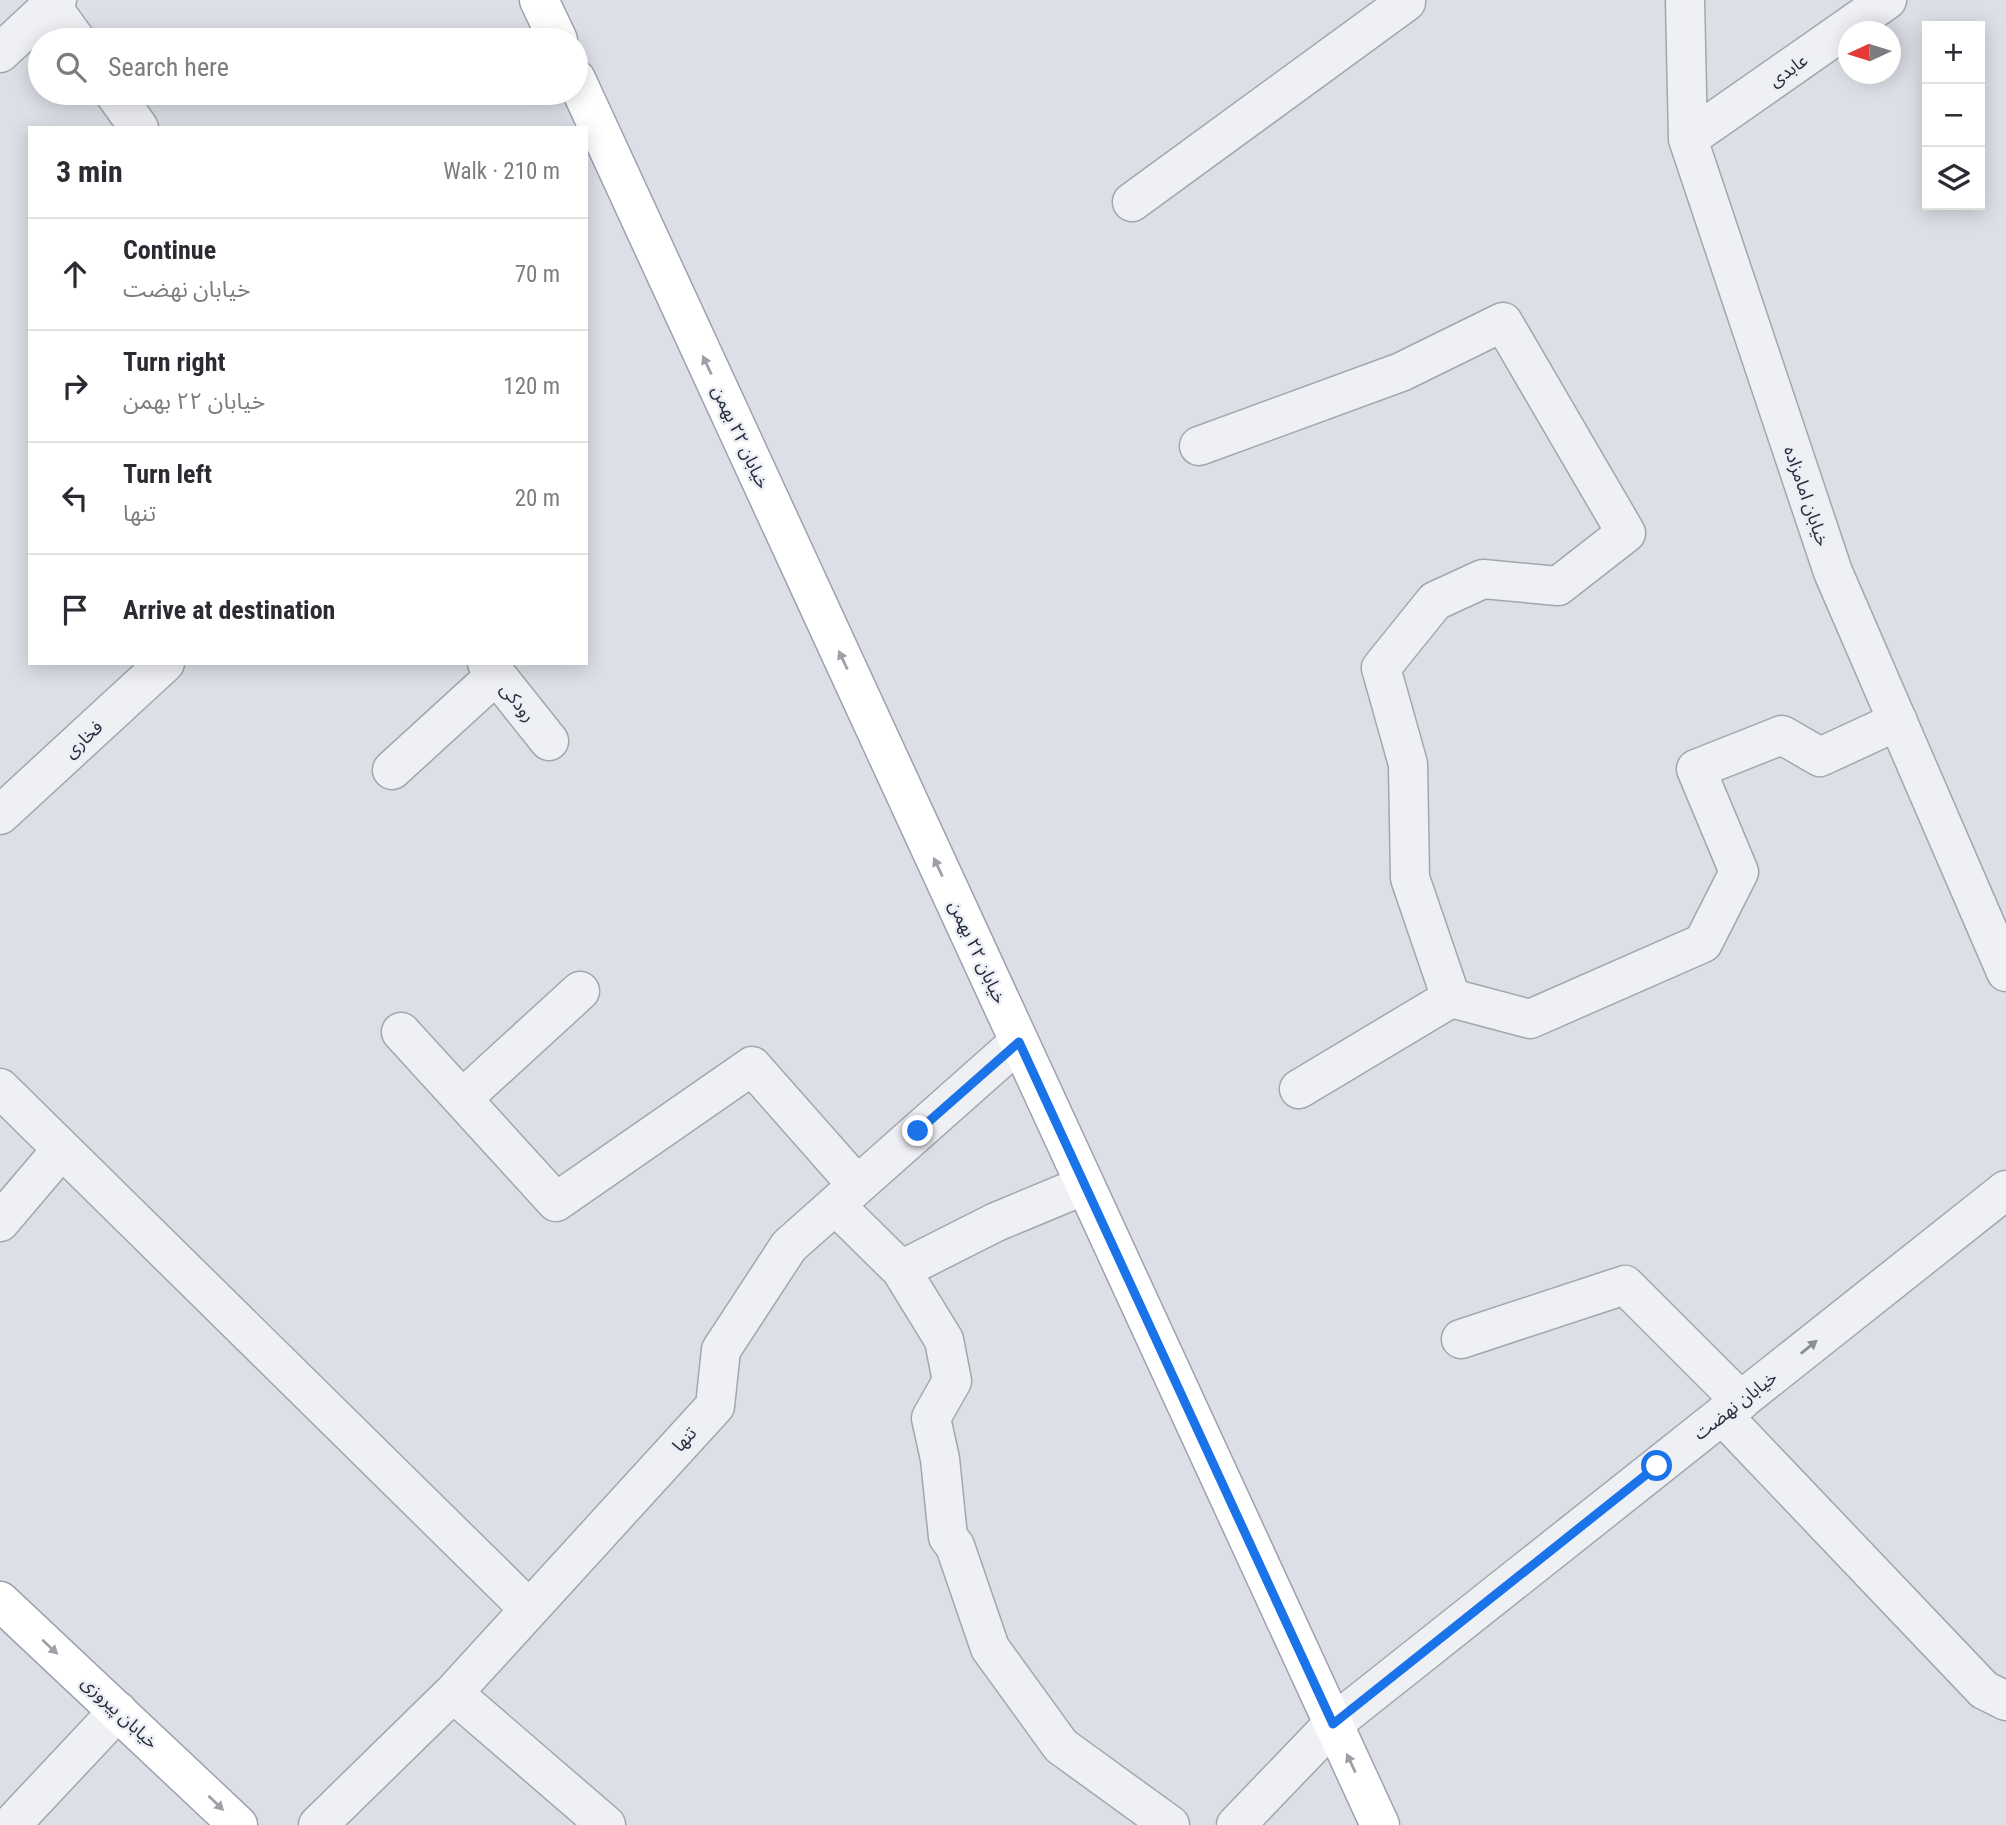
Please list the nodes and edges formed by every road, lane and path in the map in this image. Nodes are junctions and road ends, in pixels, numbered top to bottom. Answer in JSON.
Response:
{"nodes":[{"id":1,"x":539,"y":0,"type":"edge"},
{"id":2,"x":1406,"y":0,"type":"edge"},
{"id":3,"x":1685,"y":0,"type":"edge"},
{"id":4,"x":1887,"y":0,"type":"edge"},
{"id":5,"x":54,"y":3,"type":"edge"},
{"id":6,"x":69,"y":28,"type":"edge"},
{"id":7,"x":552,"y":28,"type":"edge"},
{"id":8,"x":0,"y":53,"type":"edge"},
{"id":9,"x":123,"y":105,"type":"edge"},
{"id":10,"x":588,"y":105,"type":"edge"},
{"id":11,"x":138,"y":126,"type":"edge"},
{"id":12,"x":1688,"y":139,"type":"junction"},
{"id":13,"x":1132,"y":202,"type":"dead end"},
{"id":14,"x":1199,"y":446,"type":"dead end"},
{"id":15,"x":163,"y":665,"type":"edge"},
{"id":16,"x":492,"y":669,"type":"edge"},
{"id":17,"x":1898,"y":721,"type":"junction"},
{"id":18,"x":549,"y":741,"type":"dead end"},
{"id":19,"x":392,"y":770,"type":"dead end"},
{"id":20,"x":0,"y":815,"type":"edge"},
{"id":21,"x":1997,"y":920,"type":"edge"},
{"id":22,"x":2006,"y":972,"type":"edge"},
{"id":23,"x":580,"y":991,"type":"dead end"},
{"id":24,"x":1451,"y":998,"type":"junction"},
{"id":25,"x":401,"y":1032,"type":"dead end"},
{"id":26,"x":1019,"y":1042,"type":"junction"},
{"id":27,"x":0,"y":1088,"type":"edge"},
{"id":28,"x":1299,"y":1089,"type":"dead end"},
{"id":29,"x":462,"y":1099,"type":"junction"},
{"id":30,"x":62,"y":1149,"type":"junction"},
{"id":31,"x":1085,"y":1185,"type":"junction"},
{"id":32,"x":2006,"y":1190,"type":"edge"},
{"id":33,"x":846,"y":1195,"type":"junction"},
{"id":34,"x":0,"y":1222,"type":"edge"},
{"id":35,"x":901,"y":1270,"type":"junction"},
{"id":36,"x":1461,"y":1339,"type":"dead end"},
{"id":37,"x":1732,"y":1408,"type":"junction"},
{"id":38,"x":0,"y":1601,"type":"edge"},
{"id":39,"x":529,"y":1609,"type":"junction"},
{"id":40,"x":453,"y":1693,"type":"junction"},
{"id":41,"x":2006,"y":1701,"type":"edge"},
{"id":42,"x":118,"y":1711,"type":"junction"},
{"id":43,"x":1333,"y":1724,"type":"junction"},
{"id":44,"x":11,"y":1825,"type":"edge"},
{"id":45,"x":238,"y":1825,"type":"edge"},
{"id":46,"x":318,"y":1825,"type":"edge"},
{"id":47,"x":606,"y":1825,"type":"edge"},
{"id":48,"x":1170,"y":1825,"type":"edge"},
{"id":49,"x":1236,"y":1825,"type":"edge"},
{"id":50,"x":1380,"y":1825,"type":"edge"}],
"edges":[{"from":1,"to":7,"type":"main road"},
{"from":2,"to":13,"type":"street"},
{"from":3,"to":12,"type":"street","name":"خیابان امامزاده"},
{"from":4,"to":12,"type":"street","name":"عابدی"},
{"from":5,"to":6,"type":"street"},
{"from":5,"to":8,"type":"street"},
{"from":9,"to":11,"type":"street"},
{"from":26,"to":10,"type":"main road","name":"خیابان ۲۲ بهمن","one_way":true},
{"from":12,"to":17,"type":"street","name":"خیابان امامزاده"},
{"from":14,"to":24,"type":"street"},
{"from":15,"to":20,"type":"street","name":"فخاری"},
{"from":16,"to":18,"type":"street","name":"رودکی"},
{"from":16,"to":19,"type":"street"},
{"from":17,"to":21,"type":"street","name":"خیابان امامزاده"},
{"from":17,"to":24,"type":"street"},
{"from":21,"to":22,"type":"street","name":"خیابان امامزاده"},
{"from":23,"to":29,"type":"street"},
{"from":24,"to":28,"type":"street"},
{"from":25,"to":29,"type":"street"},
{"from":26,"to":31,"type":"main road","name":"خیابان ۲۲ بهمن"},
{"from":26,"to":33,"type":"street","name":"تنها"},
{"from":27,"to":30,"type":"street"},
{"from":29,"to":33,"type":"street"},
{"from":30,"to":34,"type":"street"},
{"from":30,"to":39,"type":"street"},
{"from":31,"to":35,"type":"street"},
{"from":31,"to":43,"type":"main road","name":"خیابان ۲۲ بهمن"},
{"from":37,"to":32,"type":"street","name":"خیابان نهضت","one_way":true},
{"from":33,"to":35,"type":"street"},
{"from":33,"to":39,"type":"street","name":"تنها"},
{"from":35,"to":48,"type":"street"},
{"from":36,"to":37,"type":"street"},
{"from":37,"to":41,"type":"street"},
{"from":37,"to":43,"type":"street","name":"خیابان نهضت"},
{"from":38,"to":42,"type":"main road","name":"خیابان پیروزی","one_way":true},
{"from":39,"to":40,"type":"street","name":"تنها"},
{"from":40,"to":46,"type":"street","name":"تنها"},
{"from":40,"to":47,"type":"street"},
{"from":42,"to":44,"type":"street"},
{"from":42,"to":45,"type":"main road","name":"خیابان پیروزی","one_way":true},
{"from":43,"to":49,"type":"street","name":"خیابان نهضت"},
{"from":50,"to":43,"type":"main road","name":"خیابان ۲۲ بهمن","one_way":true}]}
